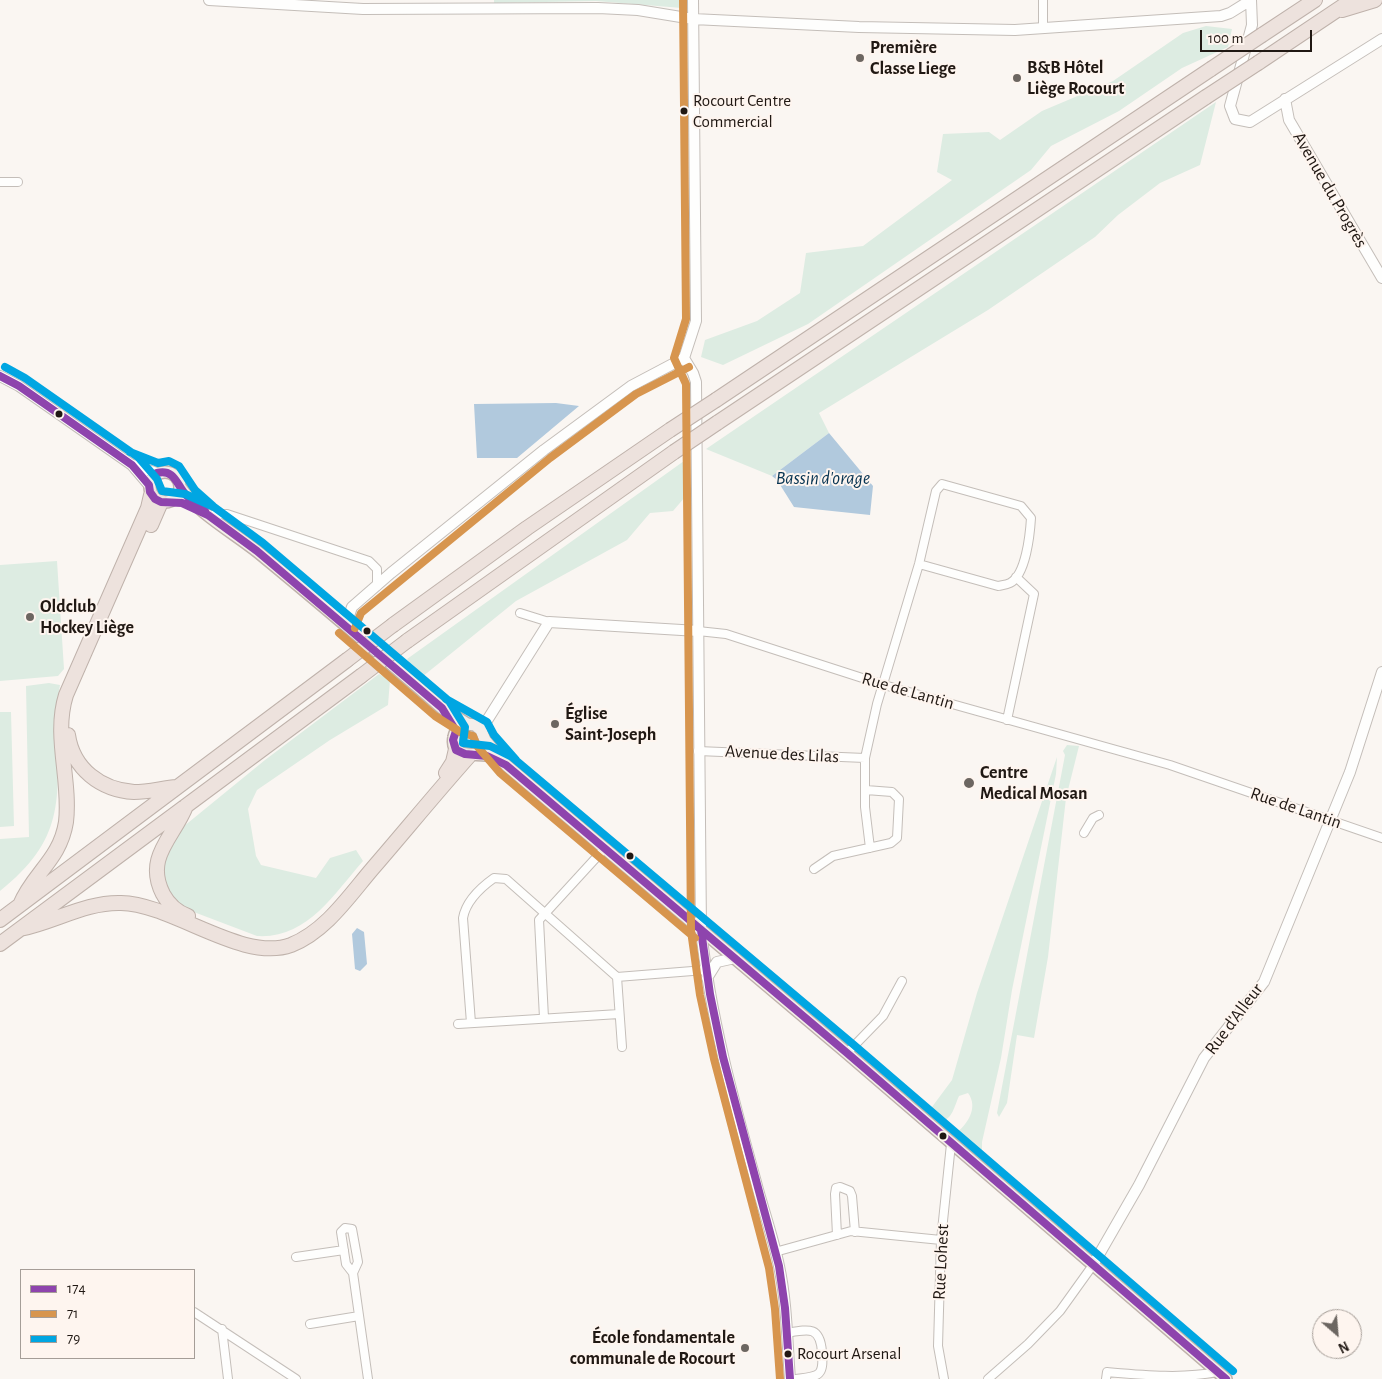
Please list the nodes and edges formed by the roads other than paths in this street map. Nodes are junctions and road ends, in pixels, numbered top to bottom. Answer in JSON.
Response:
{"nodes":[{"id":1,"x":209,"y":0,"type":"edge"},
{"id":2,"x":693,"y":0,"type":"edge"},
{"id":3,"x":1043,"y":0,"type":"edge"},
{"id":4,"x":1251,"y":0,"type":"edge"},
{"id":5,"x":1314,"y":0,"type":"edge"},
{"id":6,"x":1352,"y":0,"type":"edge"},
{"id":7,"x":1375,"y":0,"type":"edge"},
{"id":8,"x":1334,"y":12,"type":"junction"},
{"id":9,"x":693,"y":19,"type":"junction"},
{"id":10,"x":1043,"y":29,"type":"junction"},
{"id":11,"x":1382,"y":39,"type":"edge"},
{"id":12,"x":1286,"y":99,"type":"junction"},
{"id":13,"x":0,"y":182,"type":"edge"},
{"id":14,"x":18,"y":182,"type":"dead end"},
{"id":15,"x":1382,"y":278,"type":"edge"},
{"id":16,"x":684,"y":358,"type":"junction"},
{"id":17,"x":0,"y":376,"type":"edge"},
{"id":18,"x":132,"y":465,"type":"junction"},
{"id":19,"x":156,"y":474,"type":"junction"},
{"id":20,"x":180,"y":487,"type":"junction"},
{"id":21,"x":158,"y":496,"type":"junction"},
{"id":22,"x":208,"y":515,"type":"junction"},
{"id":23,"x":919,"y":564,"type":"junction"},
{"id":24,"x":1016,"y":577,"type":"junction"},
{"id":25,"x":377,"y":586,"type":"junction"},
{"id":26,"x":520,"y":613,"type":"dead end"},
{"id":27,"x":549,"y":622,"type":"junction"},
{"id":28,"x":346,"y":625,"type":"junction"},
{"id":29,"x":698,"y":631,"type":"junction"},
{"id":30,"x":1382,"y":672,"type":"edge"},
{"id":31,"x":884,"y":685,"type":"junction"},
{"id":32,"x":442,"y":708,"type":"junction"},
{"id":33,"x":1007,"y":720,"type":"junction"},
{"id":34,"x":467,"y":724,"type":"junction"},
{"id":35,"x":456,"y":731,"type":"junction"},
{"id":36,"x":483,"y":735,"type":"junction"},
{"id":37,"x":456,"y":749,"type":"junction"},
{"id":38,"x":698,"y":752,"type":"junction"},
{"id":39,"x":471,"y":756,"type":"junction"},
{"id":40,"x":865,"y":758,"type":"junction"},
{"id":41,"x":506,"y":765,"type":"junction"},
{"id":42,"x":178,"y":787,"type":"junction"},
{"id":43,"x":866,"y":790,"type":"junction"},
{"id":44,"x":186,"y":806,"type":"junction"},
{"id":45,"x":1099,"y":815,"type":"dead end"},
{"id":46,"x":1329,"y":819,"type":"junction"},
{"id":47,"x":1084,"y":834,"type":"dead end"},
{"id":48,"x":1382,"y":838,"type":"edge"},
{"id":49,"x":605,"y":848,"type":"junction"},
{"id":50,"x":870,"y":848,"type":"junction"},
{"id":51,"x":814,"y":869,"type":"dead end"},
{"id":52,"x":20,"y":905,"type":"junction"},
{"id":53,"x":700,"y":907,"type":"junction"},
{"id":54,"x":680,"y":912,"type":"junction"},
{"id":55,"x":545,"y":913,"type":"junction"},
{"id":56,"x":0,"y":920,"type":"edge"},
{"id":57,"x":20,"y":929,"type":"junction"},
{"id":58,"x":701,"y":930,"type":"junction"},
{"id":59,"x":0,"y":944,"type":"edge"},
{"id":60,"x":735,"y":958,"type":"junction"},
{"id":61,"x":706,"y":974,"type":"junction"},
{"id":62,"x":617,"y":977,"type":"junction"},
{"id":63,"x":902,"y":981,"type":"dead end"},
{"id":64,"x":618,"y":1014,"type":"junction"},
{"id":65,"x":544,"y":1018,"type":"junction"},
{"id":66,"x":471,"y":1023,"type":"junction"},
{"id":67,"x":458,"y":1024,"type":"dead end"},
{"id":68,"x":622,"y":1047,"type":"dead end"},
{"id":69,"x":847,"y":1053,"type":"junction"},
{"id":70,"x":951,"y":1144,"type":"junction"},
{"id":71,"x":855,"y":1232,"type":"junction"},
{"id":72,"x":837,"y":1235,"type":"junction"},
{"id":73,"x":941,"y":1240,"type":"junction"},
{"id":74,"x":344,"y":1250,"type":"junction"},
{"id":75,"x":775,"y":1252,"type":"junction"},
{"id":76,"x":296,"y":1257,"type":"dead end"},
{"id":77,"x":1093,"y":1265,"type":"junction"},
{"id":78,"x":353,"y":1273,"type":"junction"},
{"id":79,"x":195,"y":1313,"type":"edge"},
{"id":80,"x":359,"y":1316,"type":"junction"},
{"id":81,"x":310,"y":1324,"type":"dead end"},
{"id":82,"x":222,"y":1329,"type":"junction"},
{"id":83,"x":787,"y":1333,"type":"junction"},
{"id":84,"x":1221,"y":1375,"type":"edge"},
{"id":85,"x":228,"y":1379,"type":"edge"},
{"id":86,"x":296,"y":1379,"type":"edge"},
{"id":87,"x":368,"y":1379,"type":"edge"},
{"id":88,"x":790,"y":1379,"type":"edge"},
{"id":89,"x":796,"y":1379,"type":"edge"},
{"id":90,"x":944,"y":1379,"type":"edge"},
{"id":91,"x":988,"y":1379,"type":"edge"},
{"id":92,"x":1106,"y":1379,"type":"edge"}],
"edges":[{"from":1,"to":9,"type":"street"},
{"from":2,"to":9,"type":"street"},
{"from":3,"to":10,"type":"street"},
{"from":4,"to":10,"type":"street"},
{"from":4,"to":12,"type":"street"},
{"from":5,"to":42,"type":"highway","bridge":true},
{"from":6,"to":8,"type":"highway"},
{"from":7,"to":8,"type":"highway"},
{"from":8,"to":44,"type":"highway","bridge":true},
{"from":9,"to":10,"type":"street"},
{"from":9,"to":16,"type":"street"},
{"from":11,"to":12,"type":"street"},
{"from":12,"to":15,"type":"street","name":"Avenue du Progrès"},
{"from":13,"to":14,"type":"street"},
{"from":16,"to":25,"type":"street"},
{"from":16,"to":29,"type":"street"},
{"from":17,"to":18,"type":"street"},
{"from":18,"to":19,"type":"street"},
{"from":18,"to":21,"type":"street"},
{"from":19,"to":20,"type":"main road"},
{"from":19,"to":21,"type":"main road"},
{"from":20,"to":21,"type":"main road"},
{"from":20,"to":22,"type":"main road"},
{"from":21,"to":22,"type":"main road"},
{"from":21,"to":42,"type":"highway"},
{"from":21,"to":52,"type":"highway"},
{"from":22,"to":25,"type":"street"},
{"from":22,"to":28,"type":"main road"},
{"from":23,"to":24,"type":"street"},
{"from":23,"to":24,"type":"street","name":"Avenue des Lilas"},
{"from":23,"to":31,"type":"street","name":"Avenue des Lilas"},
{"from":24,"to":33,"type":"street"},
{"from":25,"to":28,"type":"street"},
{"from":26,"to":27,"type":"street"},
{"from":27,"to":29,"type":"street","name":"Rue de Lantin"},
{"from":27,"to":36,"type":"street"},
{"from":28,"to":32,"type":"main road"},
{"from":29,"to":31,"type":"street","name":"Rue de Lantin"},
{"from":29,"to":38,"type":"street"},
{"from":30,"to":46,"type":"street","name":"Rue d'Alleur"},
{"from":31,"to":33,"type":"street","name":"Rue de Lantin"},
{"from":31,"to":40,"type":"street","name":"Avenue des Lilas"},
{"from":32,"to":34,"type":"main road"},
{"from":32,"to":35,"type":"main road"},
{"from":33,"to":46,"type":"street","name":"Rue de Lantin"},
{"from":34,"to":35,"type":"main road"},
{"from":34,"to":36,"type":"main road"},
{"from":35,"to":37,"type":"main road"},
{"from":36,"to":39,"type":"main road"},
{"from":36,"to":41,"type":"main road"},
{"from":37,"to":39,"type":"main road"},
{"from":37,"to":44,"type":"highway"},
{"from":38,"to":40,"type":"street","name":"Avenue des Lilas"},
{"from":38,"to":53,"type":"street"},
{"from":39,"to":41,"type":"main road"},
{"from":39,"to":57,"type":"highway"},
{"from":40,"to":43,"type":"street","name":"Avenue des Lilas"},
{"from":41,"to":49,"type":"main road"},
{"from":42,"to":52,"type":"highway"},
{"from":43,"to":50,"type":"street","name":"Avenue des Lilas"},
{"from":43,"to":50,"type":"street"},
{"from":44,"to":57,"type":"highway"},
{"from":45,"to":47,"type":"street"},
{"from":46,"to":48,"type":"street","name":"Rue de Lantin"},
{"from":46,"to":77,"type":"street","name":"Rue d'Alleur"},
{"from":49,"to":54,"type":"main road"},
{"from":49,"to":55,"type":"street"},
{"from":50,"to":51,"type":"street"},
{"from":52,"to":56,"type":"highway"},
{"from":53,"to":54,"type":"street"},
{"from":53,"to":58,"type":"street"},
{"from":54,"to":58,"type":"main road"},
{"from":55,"to":62,"type":"street"},
{"from":55,"to":65,"type":"street"},
{"from":55,"to":66,"type":"street"},
{"from":57,"to":59,"type":"highway"},
{"from":58,"to":60,"type":"main road"},
{"from":58,"to":61,"type":"street"},
{"from":60,"to":61,"type":"street"},
{"from":60,"to":69,"type":"main road"},
{"from":61,"to":62,"type":"street"},
{"from":61,"to":75,"type":"street"},
{"from":62,"to":64,"type":"street"},
{"from":63,"to":69,"type":"street"},
{"from":64,"to":65,"type":"street"},
{"from":64,"to":68,"type":"street"},
{"from":65,"to":66,"type":"street"},
{"from":66,"to":67,"type":"street"},
{"from":69,"to":70,"type":"main road"},
{"from":70,"to":73,"type":"street","name":"Rue Lohest"},
{"from":70,"to":77,"type":"main road"},
{"from":71,"to":72,"type":"street"},
{"from":71,"to":72,"type":"street"},
{"from":71,"to":73,"type":"street"},
{"from":72,"to":75,"type":"street"},
{"from":73,"to":90,"type":"street","name":"Rue Lohest"},
{"from":74,"to":76,"type":"street"},
{"from":74,"to":78,"type":"street"},
{"from":74,"to":78,"type":"street"},
{"from":75,"to":83,"type":"street"},
{"from":77,"to":84,"type":"main road"},
{"from":77,"to":91,"type":"street"},
{"from":78,"to":80,"type":"street"},
{"from":79,"to":82,"type":"street"},
{"from":80,"to":81,"type":"street"},
{"from":80,"to":87,"type":"street"},
{"from":82,"to":85,"type":"street"},
{"from":82,"to":86,"type":"street"},
{"from":83,"to":88,"type":"street"},
{"from":83,"to":89,"type":"street"},
{"from":84,"to":92,"type":"street"}]}
